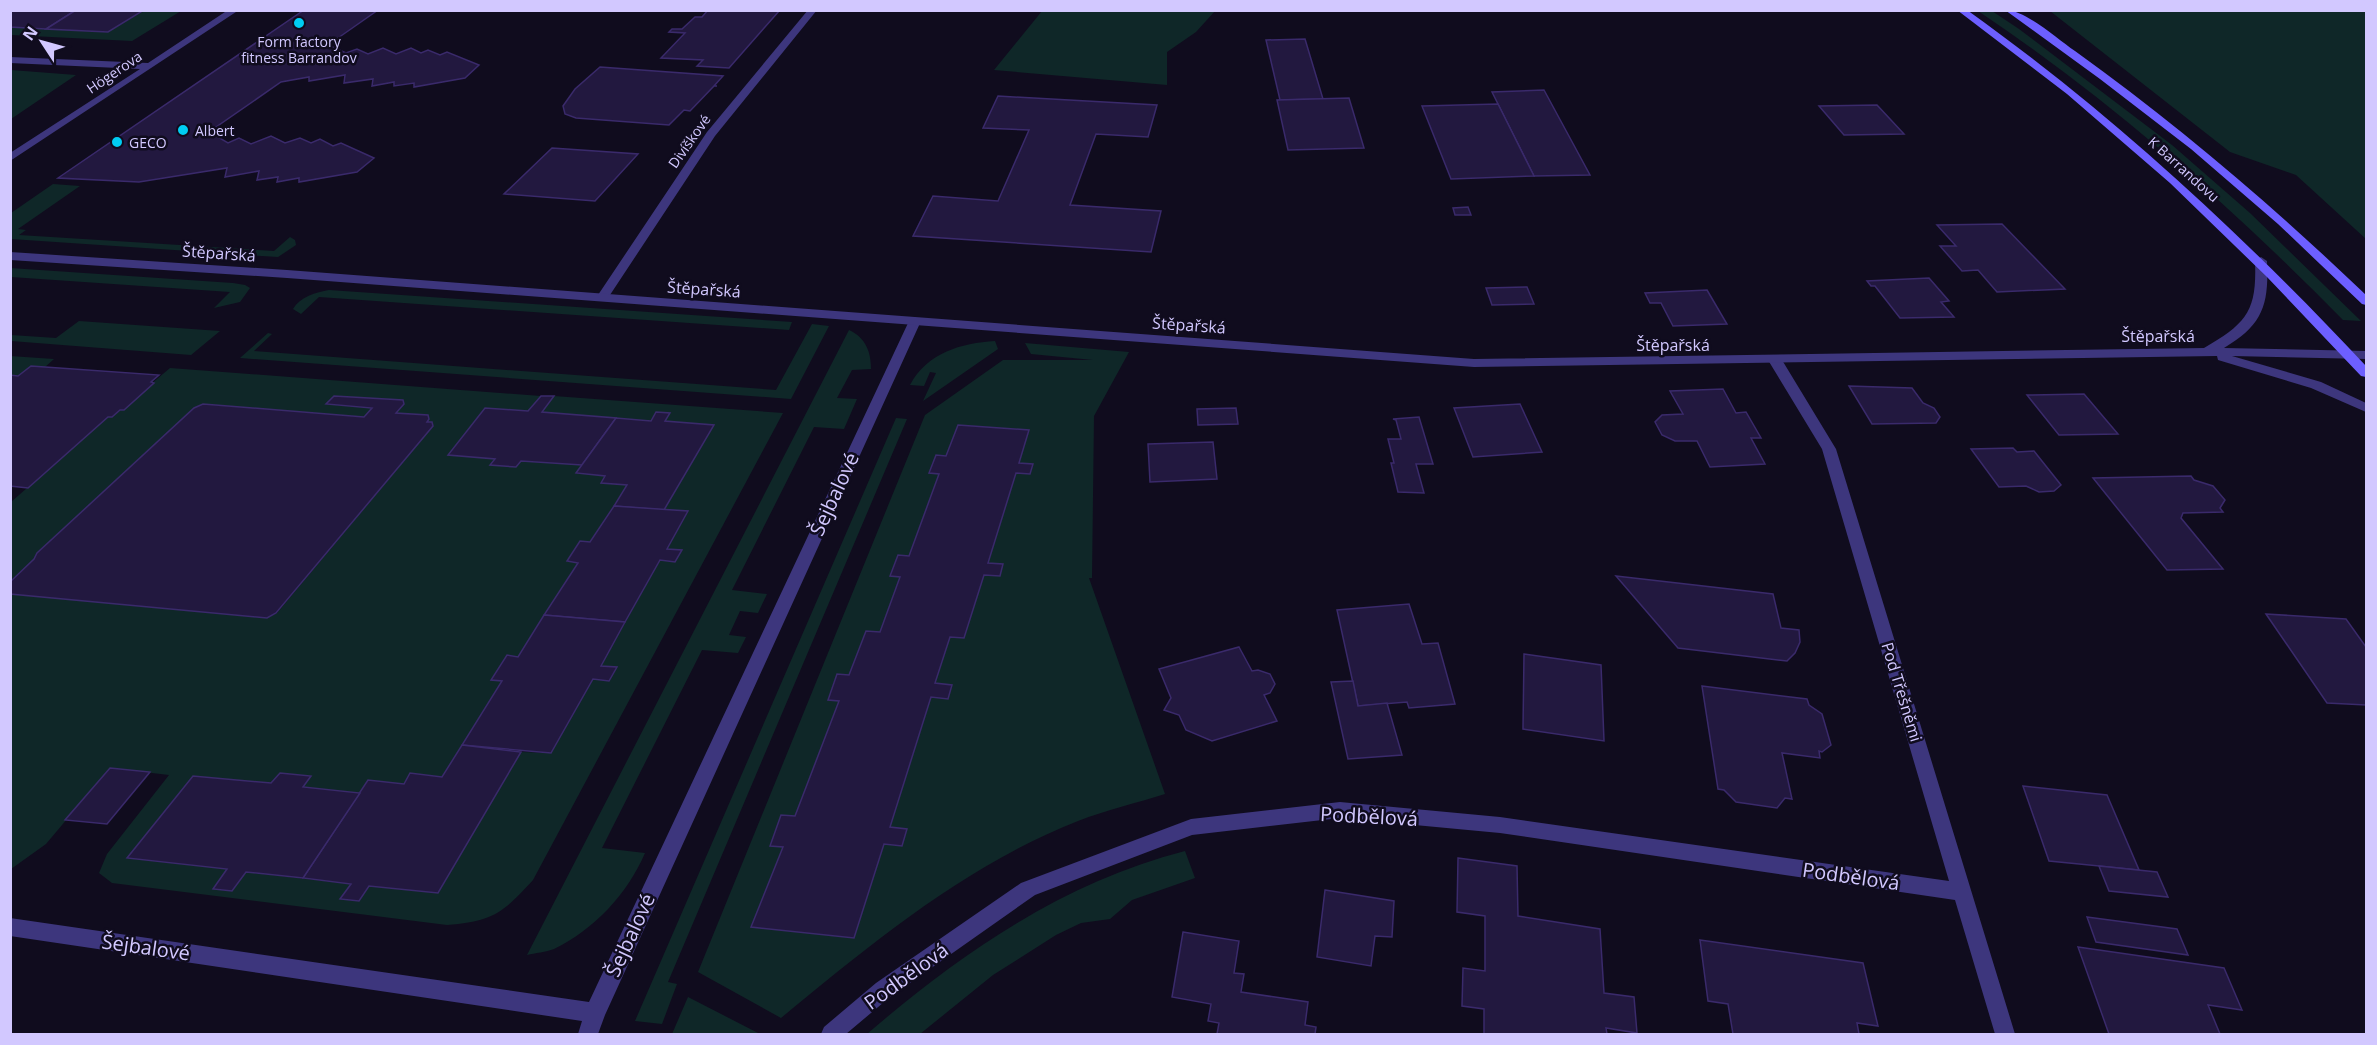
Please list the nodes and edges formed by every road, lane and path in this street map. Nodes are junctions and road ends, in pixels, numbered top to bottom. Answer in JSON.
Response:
{"nodes":[{"id":1,"x":235,"y":10,"type":"edge"},
{"id":2,"x":813,"y":10,"type":"edge"},
{"id":3,"x":1961,"y":10,"type":"edge"},
{"id":4,"x":2009,"y":10,"type":"edge"},
{"id":5,"x":10,"y":60,"type":"edge"},
{"id":6,"x":147,"y":66,"type":"junction"},
{"id":7,"x":10,"y":158,"type":"edge"},
{"id":8,"x":10,"y":256,"type":"edge"},
{"id":9,"x":2261,"y":261,"type":"junction"},
{"id":10,"x":602,"y":298,"type":"junction"},
{"id":11,"x":2367,"y":301,"type":"edge"},
{"id":12,"x":915,"y":321,"type":"junction"},
{"id":13,"x":2206,"y":352,"type":"junction"},
{"id":14,"x":2349,"y":354,"type":"junction"},
{"id":15,"x":2367,"y":355,"type":"edge"},
{"id":16,"x":1775,"y":360,"type":"junction"},
{"id":17,"x":2367,"y":373,"type":"edge"},
{"id":18,"x":2367,"y":408,"type":"edge"},
{"id":19,"x":1962,"y":892,"type":"junction"},
{"id":20,"x":10,"y":927,"type":"edge"},
{"id":21,"x":595,"y":1013,"type":"junction"},
{"id":22,"x":588,"y":1035,"type":"edge"},
{"id":23,"x":831,"y":1035,"type":"edge"},
{"id":24,"x":2005,"y":1035,"type":"edge"}],
"edges":[{"from":1,"to":6,"type":"street","name":"Högerova"},
{"from":2,"to":10,"type":"street","name":"Divíškové"},
{"from":3,"to":9,"type":"main road","name":"K Barrandovu"},
{"from":4,"to":11,"type":"main road","name":"K Barrandovu"},
{"from":5,"to":6,"type":"street"},
{"from":6,"to":7,"type":"street","name":"Högerova"},
{"from":8,"to":10,"type":"street","name":"Štěpařská"},
{"from":9,"to":13,"type":"street"},
{"from":9,"to":14,"type":"main road","name":"K Barrandovu"},
{"from":10,"to":12,"type":"street","name":"Štěpařská"},
{"from":12,"to":16,"type":"street","name":"Štěpařská"},
{"from":12,"to":21,"type":"street","name":"Šejbalové"},
{"from":13,"to":14,"type":"street","name":"Štěpařská"},
{"from":13,"to":16,"type":"street","name":"Štěpařská"},
{"from":13,"to":18,"type":"street"},
{"from":14,"to":15,"type":"street","name":"Štěpařská"},
{"from":14,"to":17,"type":"main road","name":"K Barrandovu"},
{"from":16,"to":19,"type":"street","name":"Pod Třešněmi"},
{"from":19,"to":23,"type":"street","name":"Podbělová"},
{"from":19,"to":24,"type":"street","name":"Pod Třešněmi"},
{"from":20,"to":21,"type":"street","name":"Šejbalové"},
{"from":21,"to":22,"type":"street"}]}
